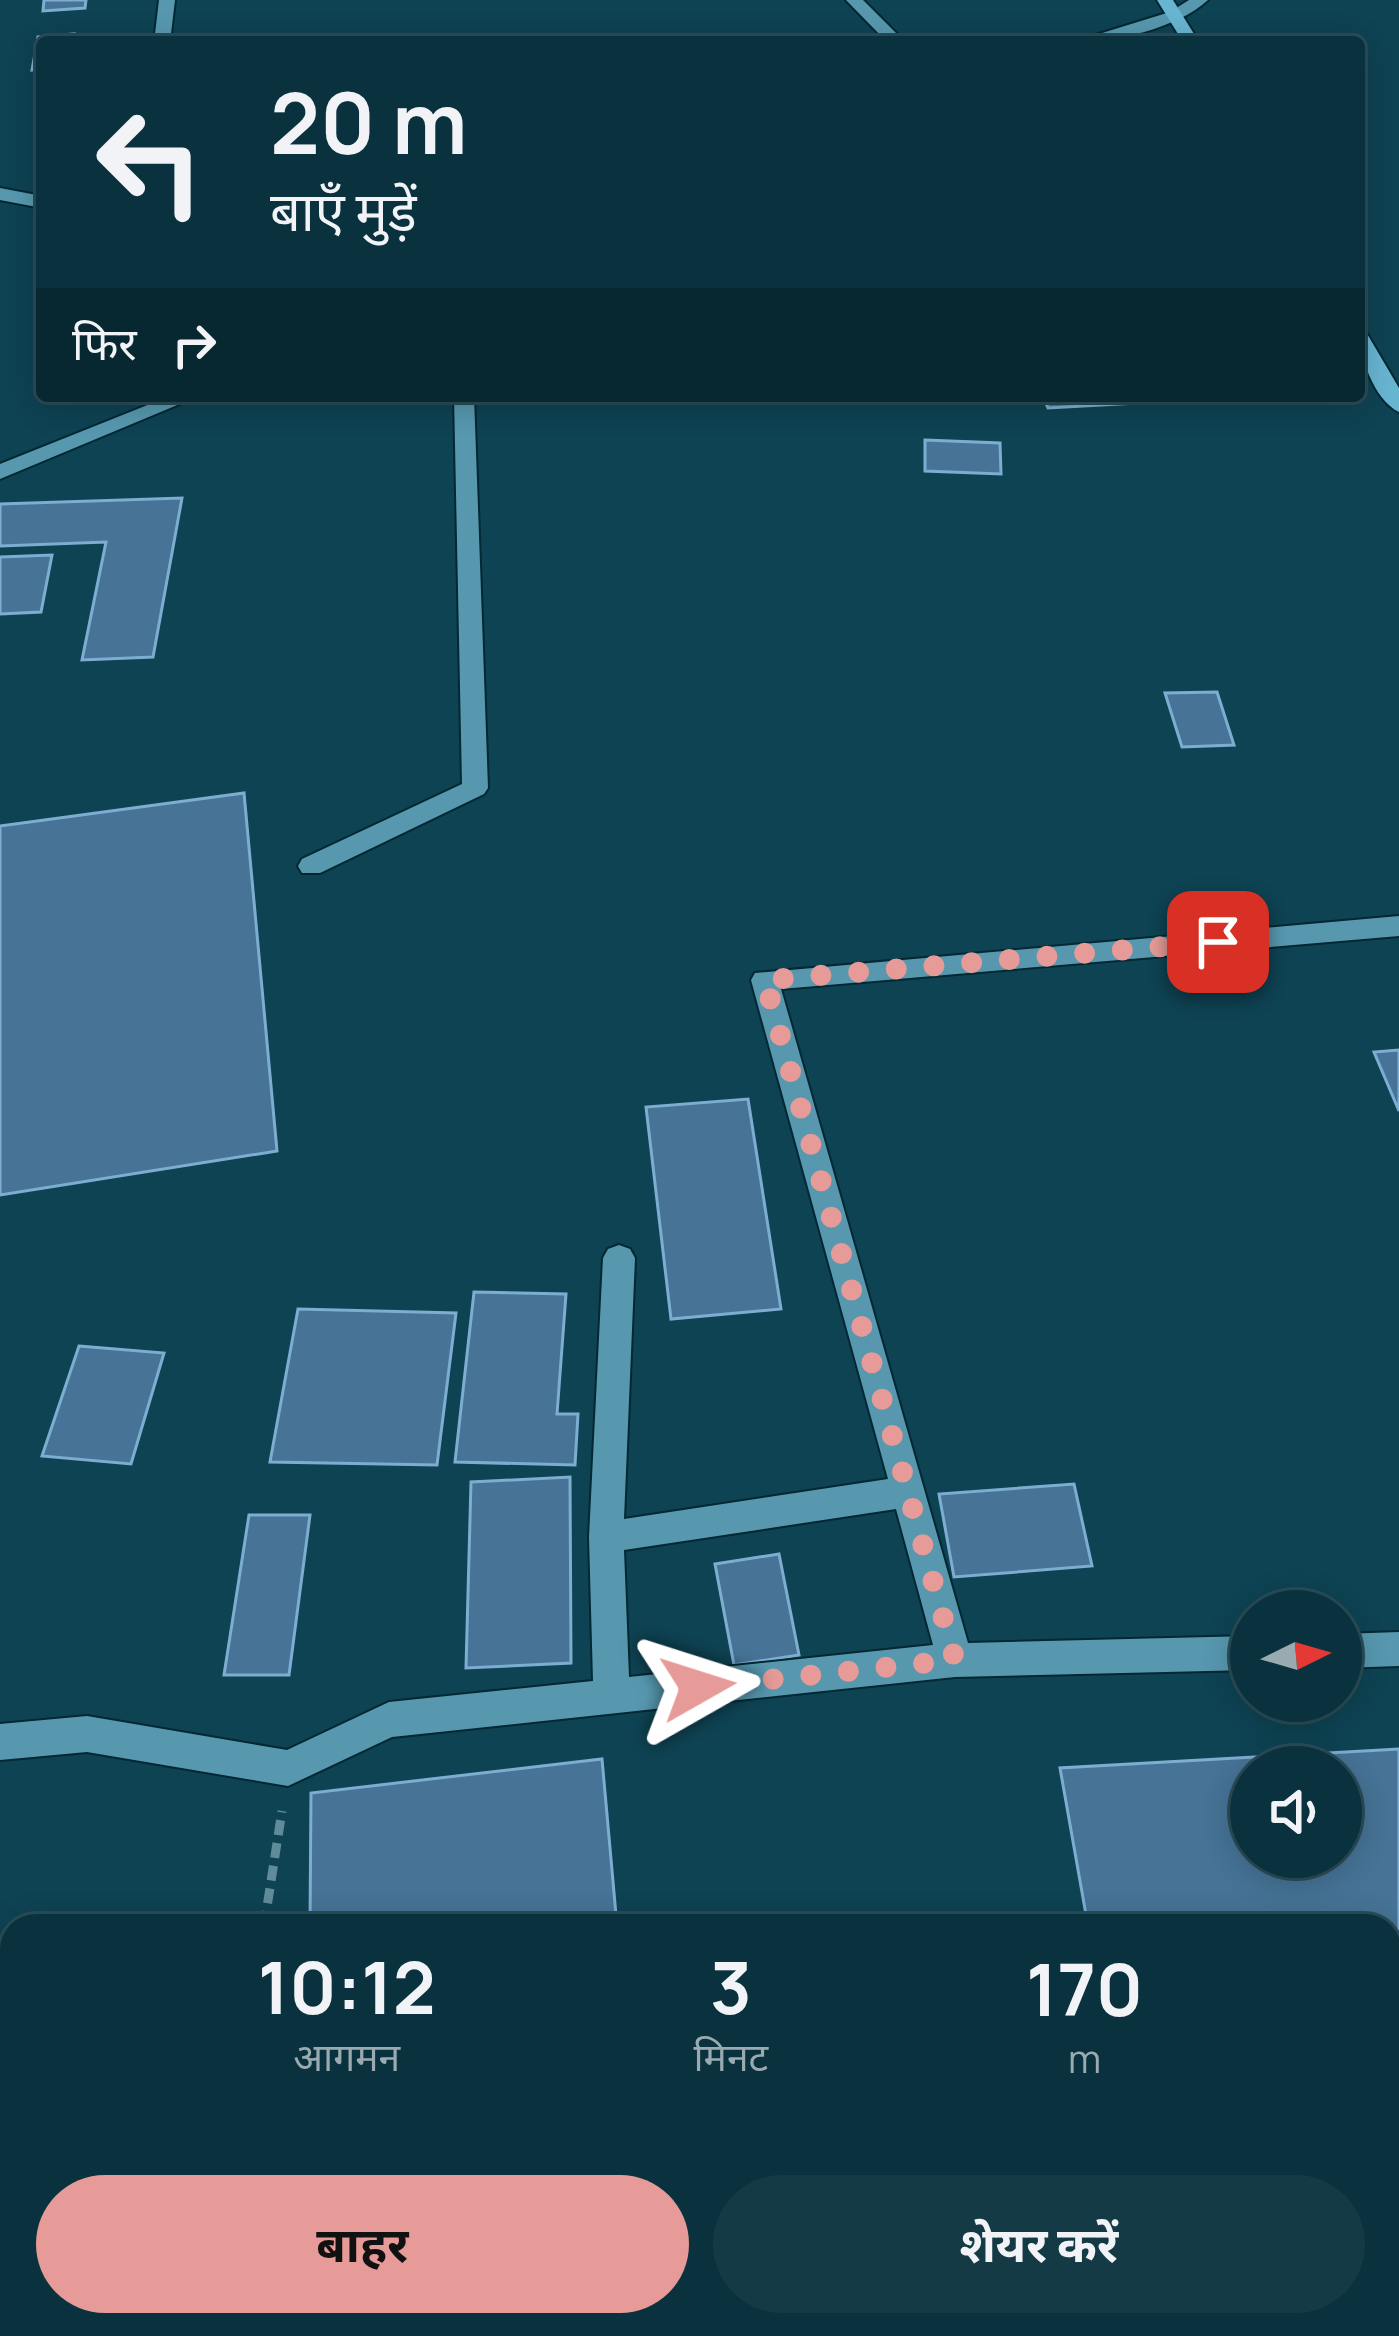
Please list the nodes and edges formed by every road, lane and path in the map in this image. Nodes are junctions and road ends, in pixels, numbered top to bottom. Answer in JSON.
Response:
{"nodes":[{"id":1,"x":166,"y":0,"type":"edge"},
{"id":2,"x":854,"y":0,"type":"edge"},
{"id":3,"x":1200,"y":0,"type":"edge"},
{"id":4,"x":1170,"y":8,"type":"edge"},
{"id":5,"x":163,"y":36,"type":"edge"},
{"id":6,"x":891,"y":36,"type":"edge"},
{"id":7,"x":1097,"y":36,"type":"edge"},
{"id":8,"x":1187,"y":36,"type":"edge"},
{"id":9,"x":0,"y":194,"type":"edge"},
{"id":10,"x":36,"y":201,"type":"edge"},
{"id":11,"x":1365,"y":346,"type":"edge"},
{"id":12,"x":174,"y":402,"type":"edge"},
{"id":13,"x":464,"y":402,"type":"edge"},
{"id":14,"x":1399,"y":406,"type":"edge"},
{"id":15,"x":0,"y":472,"type":"edge"},
{"id":16,"x":311,"y":866,"type":"dead end"},
{"id":17,"x":1399,"y":926,"type":"edge"},
{"id":18,"x":620,"y":1258,"type":"dead end"},
{"id":19,"x":911,"y":1491,"type":"junction"},
{"id":20,"x":606,"y":1537,"type":"junction"},
{"id":21,"x":1399,"y":1649,"type":"edge"},
{"id":22,"x":1362,"y":1650,"type":"edge"},
{"id":23,"x":1230,"y":1653,"type":"edge"},
{"id":24,"x":955,"y":1660,"type":"junction"},
{"id":25,"x":612,"y":1696,"type":"junction"},
{"id":26,"x":0,"y":1742,"type":"edge"},
{"id":27,"x":288,"y":1768,"type":"junction"},
{"id":28,"x":267,"y":1914,"type":"edge"}],
"edges":[{"from":1,"to":5,"type":"street"},
{"from":2,"to":6,"type":"street"},
{"from":3,"to":4,"type":"street"},
{"from":4,"to":7,"type":"street"},
{"from":4,"to":8,"type":"main road"},
{"from":9,"to":10,"type":"street"},
{"from":11,"to":14,"type":"main road"},
{"from":12,"to":15,"type":"street"},
{"from":13,"to":16,"type":"street"},
{"from":17,"to":19,"type":"street"},
{"from":18,"to":20,"type":"street"},
{"from":19,"to":20,"type":"street"},
{"from":19,"to":24,"type":"street"},
{"from":20,"to":25,"type":"street"},
{"from":21,"to":22,"type":"street"},
{"from":23,"to":24,"type":"street"},
{"from":24,"to":25,"type":"street"},
{"from":25,"to":27,"type":"street"},
{"from":26,"to":27,"type":"street"},
{"from":27,"to":28,"type":"path"}]}
